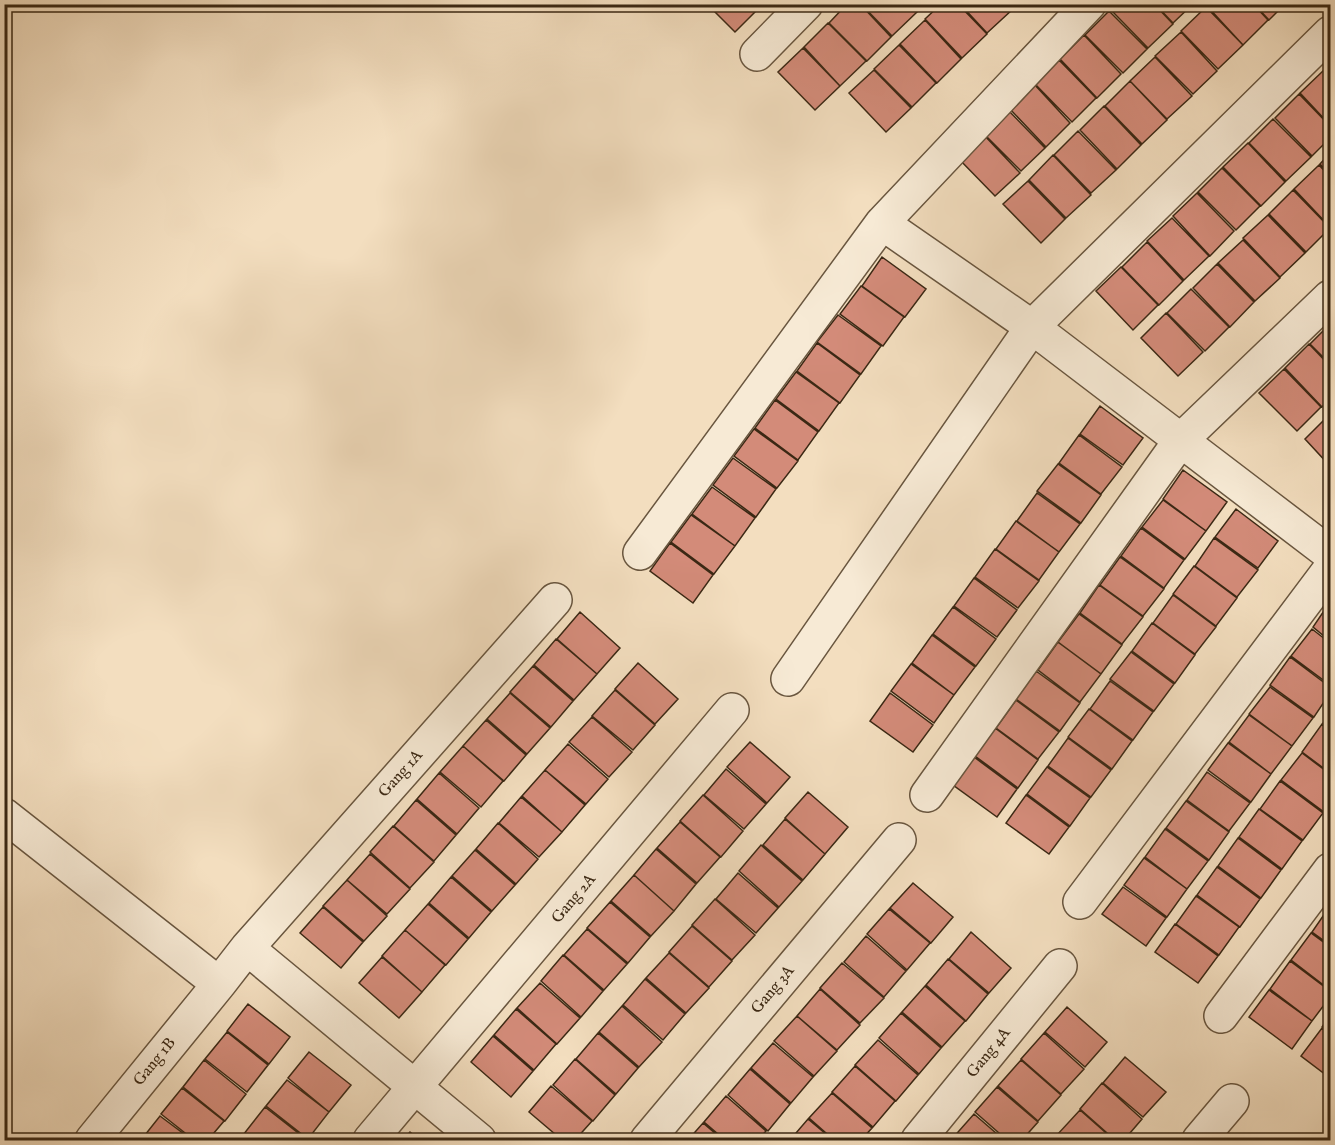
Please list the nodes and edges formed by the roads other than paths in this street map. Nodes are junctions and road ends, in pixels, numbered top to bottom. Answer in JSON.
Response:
{"nodes":[{"id":1,"x":806,"y":4,"type":"edge"},
{"id":2,"x":1089,"y":4,"type":"edge"},
{"id":3,"x":1330,"y":33,"type":"edge"},
{"id":4,"x":757,"y":54,"type":"dead end"},
{"id":5,"x":882,"y":223,"type":"junction"},
{"id":6,"x":1330,"y":297,"type":"edge"},
{"id":7,"x":1032,"y":327,"type":"junction"},
{"id":8,"x":1180,"y":441,"type":"junction"},
{"id":9,"x":640,"y":553,"type":"dead end"},
{"id":10,"x":1330,"y":554,"type":"edge"},
{"id":11,"x":1330,"y":568,"type":"edge"},
{"id":12,"x":555,"y":600,"type":"dead end"},
{"id":13,"x":788,"y":679,"type":"dead end"},
{"id":14,"x":732,"y":710,"type":"dead end"},
{"id":15,"x":927,"y":795,"type":"dead end"},
{"id":16,"x":4,"y":815,"type":"edge"},
{"id":17,"x":899,"y":840,"type":"dead end"},
{"id":18,"x":1330,"y":870,"type":"edge"},
{"id":19,"x":1080,"y":902,"type":"dead end"},
{"id":20,"x":247,"y":948,"type":"junction"},
{"id":21,"x":1060,"y":966,"type":"dead end"},
{"id":22,"x":219,"y":984,"type":"junction"},
{"id":23,"x":1221,"y":1016,"type":"dead end"},
{"id":24,"x":415,"y":1088,"type":"junction"},
{"id":25,"x":1232,"y":1101,"type":"dead end"},
{"id":26,"x":92,"y":1140,"type":"edge"},
{"id":27,"x":370,"y":1140,"type":"edge"},
{"id":28,"x":479,"y":1140,"type":"edge"},
{"id":29,"x":647,"y":1140,"type":"edge"},
{"id":30,"x":918,"y":1140,"type":"edge"},
{"id":31,"x":1199,"y":1140,"type":"edge"}],
"edges":[{"from":1,"to":4,"type":"street"},
{"from":2,"to":5,"type":"street"},
{"from":3,"to":7,"type":"street"},
{"from":5,"to":7,"type":"street"},
{"from":5,"to":9,"type":"street"},
{"from":6,"to":8,"type":"street"},
{"from":7,"to":8,"type":"street"},
{"from":7,"to":13,"type":"street"},
{"from":8,"to":10,"type":"street"},
{"from":8,"to":15,"type":"street"},
{"from":11,"to":19,"type":"street"},
{"from":12,"to":20,"type":"street","name":"Gang 1A"},
{"from":14,"to":24,"type":"street","name":"Gang 2A"},
{"from":16,"to":22,"type":"street"},
{"from":17,"to":29,"type":"street","name":"Gang 3A"},
{"from":18,"to":23,"type":"street"},
{"from":20,"to":22,"type":"street","name":"Gang 1A"},
{"from":20,"to":24,"type":"street"},
{"from":21,"to":30,"type":"street","name":"Gang 4A"},
{"from":22,"to":26,"type":"street","name":"Gang 1B"},
{"from":24,"to":27,"type":"street","name":"Gang 2A"},
{"from":24,"to":28,"type":"street"},
{"from":25,"to":31,"type":"street"}]}
